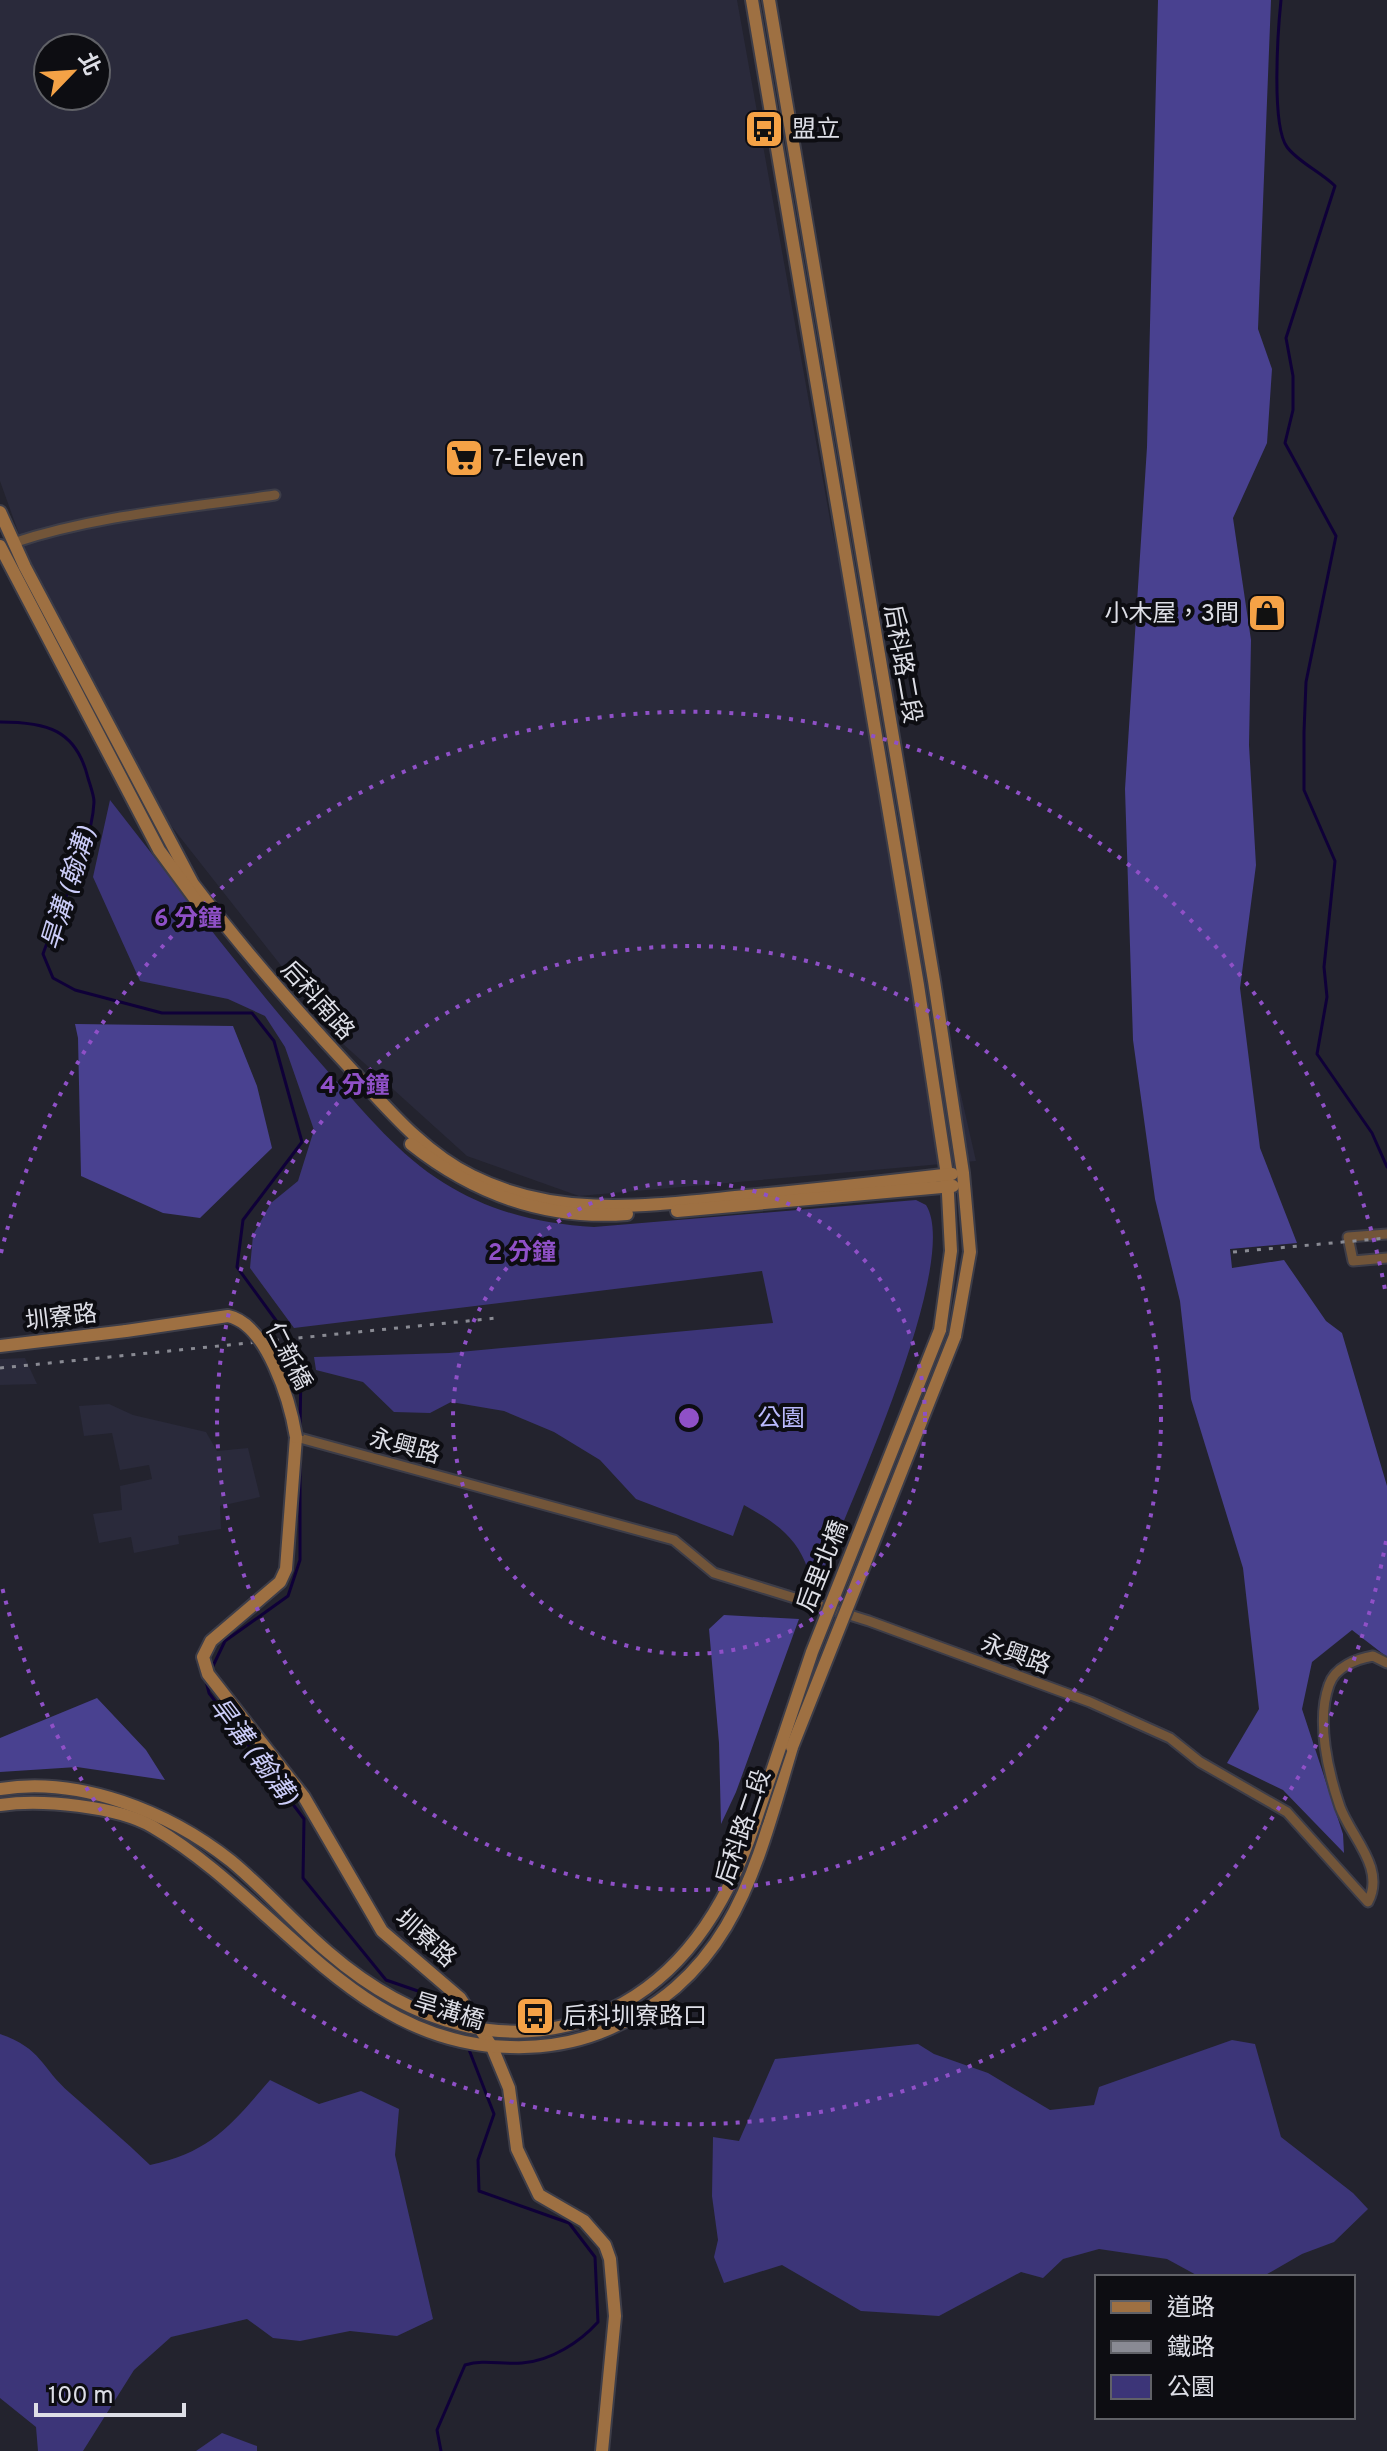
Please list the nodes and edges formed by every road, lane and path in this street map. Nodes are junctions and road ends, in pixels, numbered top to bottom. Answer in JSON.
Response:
{"nodes":[{"id":1,"x":752,"y":0,"type":"edge"},
{"id":2,"x":769,"y":0,"type":"edge"},
{"id":3,"x":780,"y":73,"type":"junction"},
{"id":4,"x":765,"y":75,"type":"junction"},
{"id":5,"x":852,"y":492,"type":"junction"},
{"id":6,"x":275,"y":495,"type":"dead end"},
{"id":7,"x":834,"y":495,"type":"junction"},
{"id":8,"x":0,"y":512,"type":"edge"},
{"id":9,"x":5,"y":546,"type":"edge"},
{"id":10,"x":907,"y":819,"type":"junction"},
{"id":11,"x":891,"y":823,"type":"junction"},
{"id":12,"x":964,"y":1179,"type":"junction"},
{"id":13,"x":947,"y":1181,"type":"junction"},
{"id":14,"x":1387,"y":1234,"type":"edge"},
{"id":15,"x":1387,"y":1258,"type":"edge"},
{"id":16,"x":940,"y":1330,"type":"joint"},
{"id":17,"x":126,"y":1331,"type":"joint"},
{"id":18,"x":955,"y":1336,"type":"joint"},
{"id":19,"x":0,"y":1346,"type":"edge"},
{"id":20,"x":296,"y":1437,"type":"junction"},
{"id":21,"x":1387,"y":1663,"type":"edge"},
{"id":22,"x":792,"y":1747,"type":"joint"},
{"id":23,"x":0,"y":1789,"type":"edge"},
{"id":24,"x":0,"y":1805,"type":"edge"},
{"id":25,"x":755,"y":1822,"type":"joint"},
{"id":26,"x":481,"y":2030,"type":"junction"},
{"id":27,"x":492,"y":2047,"type":"junction"},
{"id":28,"x":602,"y":2451,"type":"edge"}],
"edges":[{"from":1,"to":4,"type":"street","name":"后科路二段"},
{"from":2,"to":3,"type":"street","name":"后科路二段"},
{"from":3,"to":4,"type":"street"},
{"from":3,"to":5,"type":"street","name":"后科路二段"},
{"from":4,"to":7,"type":"street","name":"后科路二段"},
{"from":5,"to":7,"type":"street"},
{"from":5,"to":10,"type":"street","name":"后科路二段"},
{"from":6,"to":9,"type":"street"},
{"from":7,"to":11,"type":"street","name":"后科路二段"},
{"from":8,"to":9,"type":"street","name":"后科南路"},
{"from":9,"to":13,"type":"street","name":"后科南路"},
{"from":10,"to":11,"type":"street"},
{"from":10,"to":12,"type":"street","name":"后科路二段"},
{"from":11,"to":13,"type":"street","name":"后科路二段"},
{"from":12,"to":13,"type":"street","name":"后科南路"},
{"from":12,"to":18,"type":"street","name":"后科路二段"},
{"from":13,"to":16,"type":"street","name":"后科路二段"},
{"from":14,"to":15,"type":"street"},
{"from":16,"to":25,"type":"street","name":"后里北橋","bridge":true},
{"from":17,"to":19,"type":"street","name":"圳寮路"},
{"from":17,"to":20,"type":"street","name":"仁新橋","bridge":true},
{"from":18,"to":22,"type":"street","name":"后里北橋","bridge":true},
{"from":20,"to":21,"type":"street","name":"永興路"},
{"from":20,"to":26,"type":"street","name":"圳寮路"},
{"from":22,"to":27,"type":"street","name":"后科路二段"},
{"from":23,"to":26,"type":"street","name":"旱溝橋"},
{"from":24,"to":27,"type":"street","name":"旱溝橋"},
{"from":25,"to":26,"type":"street","name":"后科路二段"},
{"from":26,"to":27,"type":"street","name":"圳寮路"},
{"from":27,"to":28,"type":"street","name":"圳寮路"}]}
